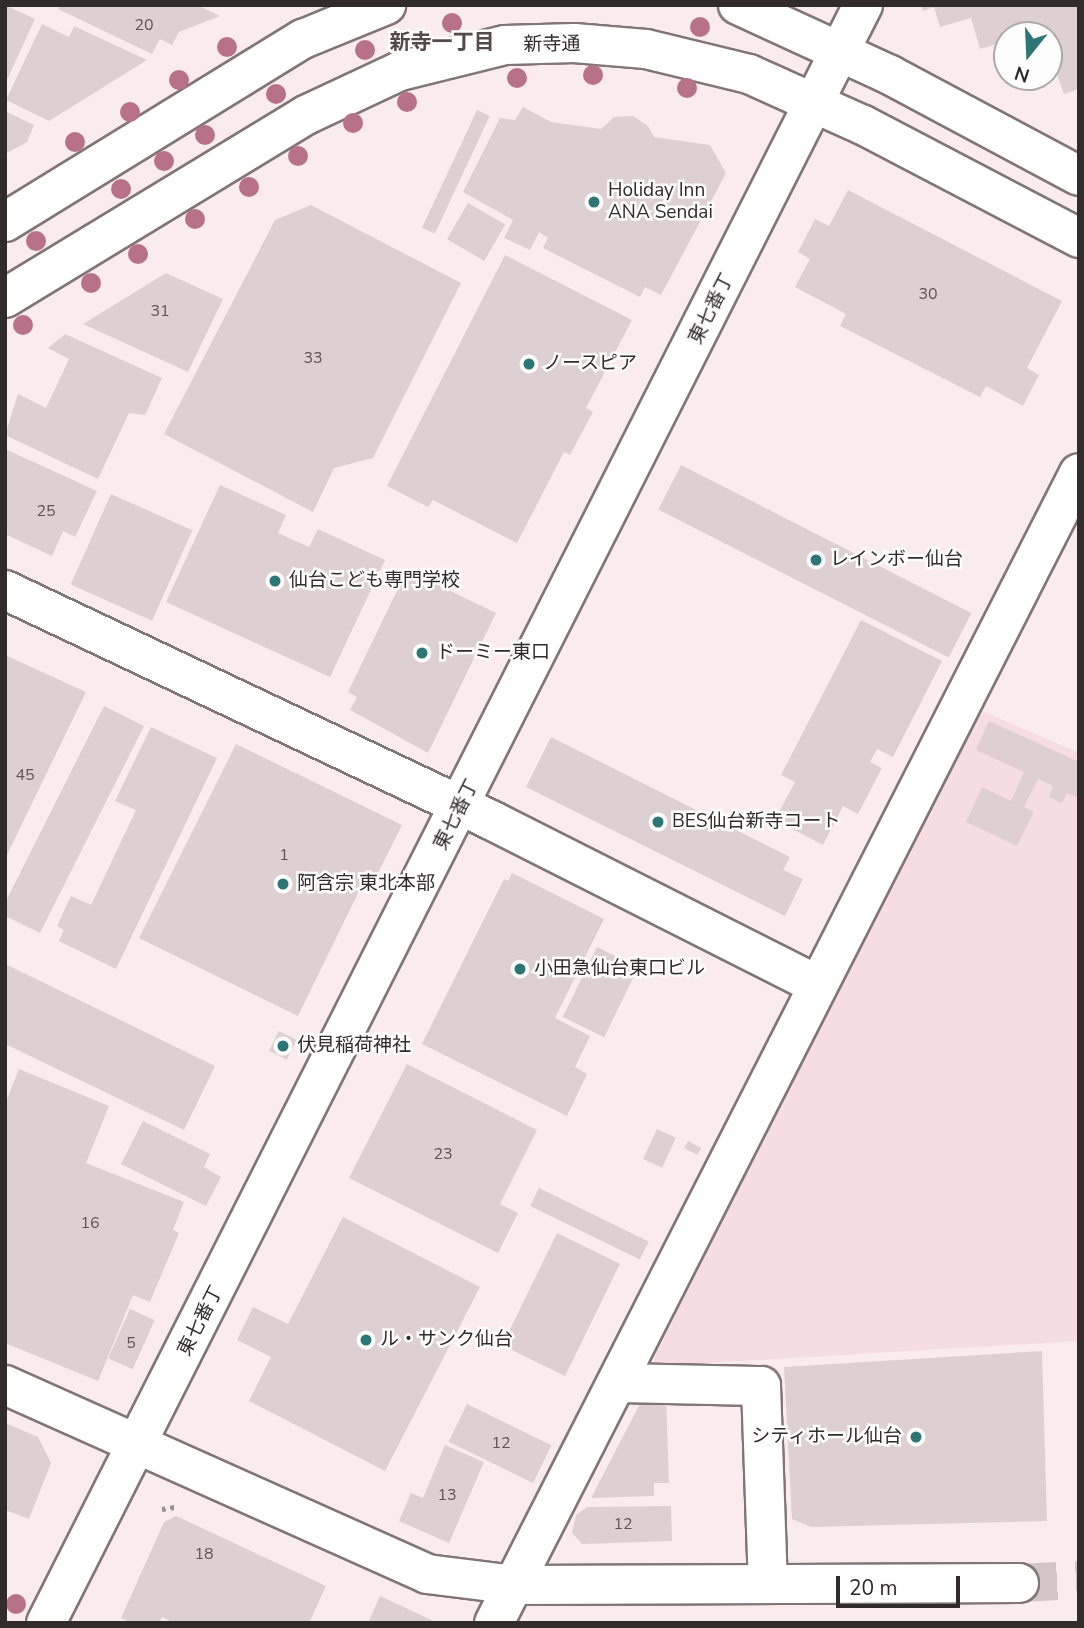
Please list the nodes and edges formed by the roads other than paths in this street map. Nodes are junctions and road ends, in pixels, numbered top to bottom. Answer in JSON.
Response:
{"nodes":[{"id":1,"x":386,"y":5,"type":"edge"},
{"id":2,"x":738,"y":5,"type":"edge"},
{"id":3,"x":863,"y":5,"type":"edge"},
{"id":4,"x":840,"y":51,"type":"junction"},
{"id":5,"x":815,"y":102,"type":"junction"},
{"id":6,"x":1079,"y":176,"type":"edge"},
{"id":7,"x":5,"y":222,"type":"edge"},
{"id":8,"x":1079,"y":238,"type":"edge"},
{"id":9,"x":5,"y":298,"type":"edge"},
{"id":10,"x":1079,"y":473,"type":"edge"},
{"id":11,"x":5,"y":590,"type":"edge"},
{"id":12,"x":461,"y":806,"type":"junction"},
{"id":13,"x":816,"y":984,"type":"junction"},
{"id":14,"x":618,"y":1382,"type":"junction"},
{"id":15,"x":5,"y":1385,"type":"edge"},
{"id":16,"x":139,"y":1445,"type":"junction"},
{"id":17,"x":1018,"y":1583,"type":"tunnel mouth"},
{"id":18,"x":768,"y":1584,"type":"junction"},
{"id":19,"x":515,"y":1585,"type":"junction"},
{"id":20,"x":46,"y":1623,"type":"edge"},
{"id":21,"x":494,"y":1623,"type":"edge"}],
"edges":[{"from":1,"to":7,"type":"street"},
{"from":2,"to":4,"type":"street"},
{"from":3,"to":4,"type":"street","name":"東七番丁"},
{"from":4,"to":5,"type":"street","name":"東七番丁"},
{"from":4,"to":6,"type":"street"},
{"from":5,"to":8,"type":"street","name":"新寺通"},
{"from":5,"to":9,"type":"street","name":"新寺通"},
{"from":5,"to":12,"type":"street","name":"東七番丁"},
{"from":10,"to":13,"type":"street"},
{"from":11,"to":12,"type":"street"},
{"from":12,"to":13,"type":"street"},
{"from":12,"to":16,"type":"street","name":"東七番丁"},
{"from":13,"to":14,"type":"street"},
{"from":14,"to":18,"type":"street"},
{"from":14,"to":19,"type":"street"},
{"from":15,"to":16,"type":"street"},
{"from":16,"to":19,"type":"street"},
{"from":16,"to":20,"type":"street","name":"東七番丁"},
{"from":17,"to":18,"type":"street"},
{"from":18,"to":19,"type":"street"},
{"from":19,"to":21,"type":"street"}]}
